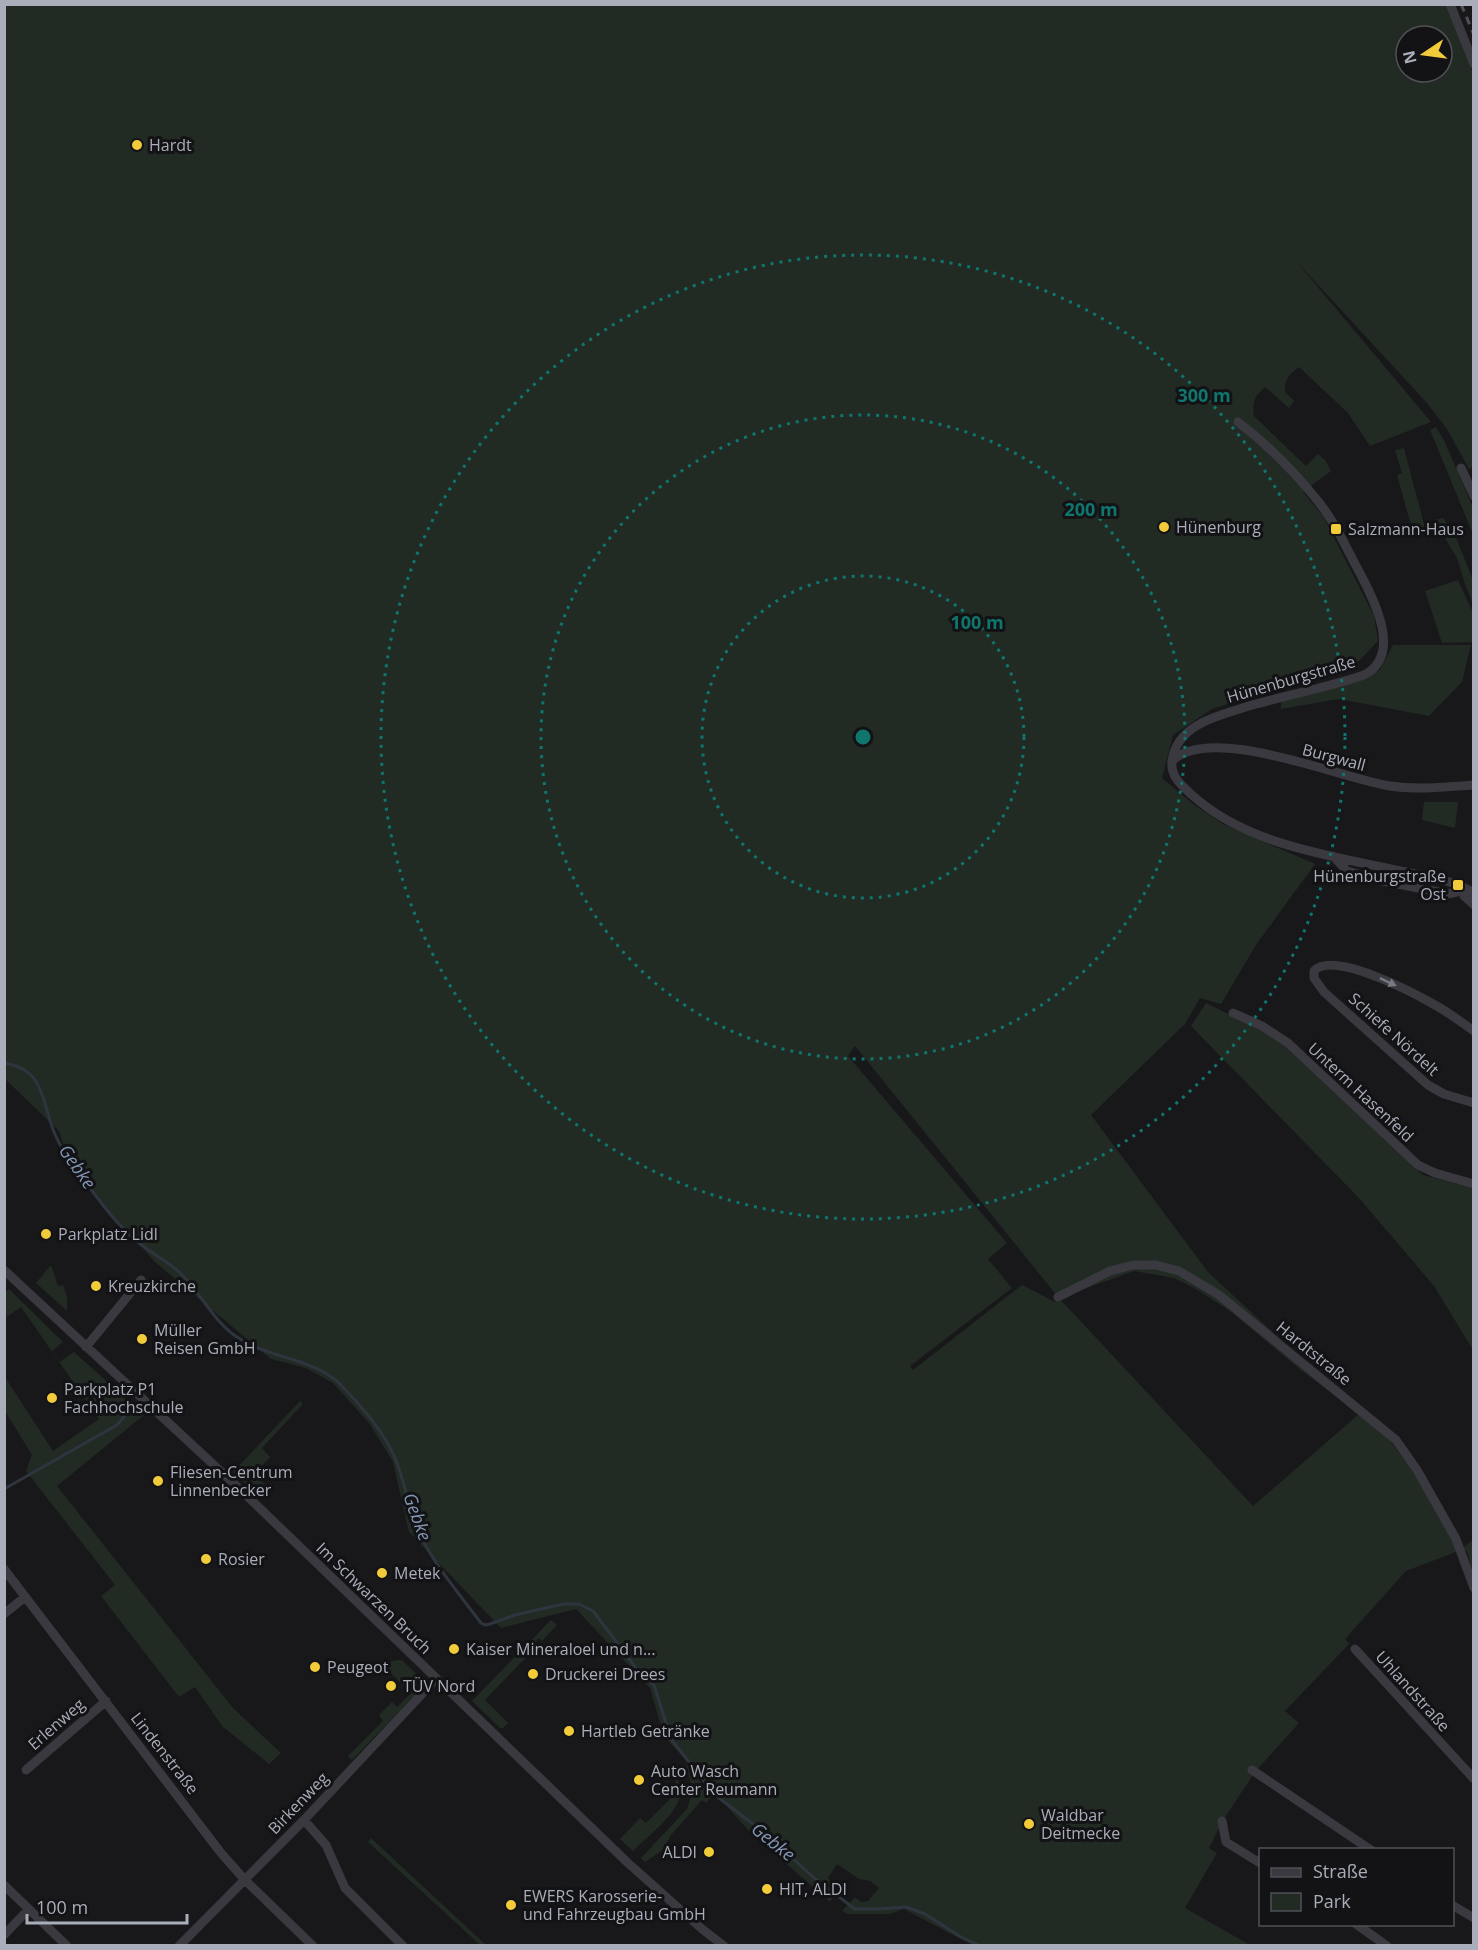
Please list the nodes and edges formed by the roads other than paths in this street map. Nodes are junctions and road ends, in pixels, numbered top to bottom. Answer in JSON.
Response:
{"nodes":[{"id":1,"x":1450,"y":4,"type":"edge"},
{"id":2,"x":1473,"y":64,"type":"edge"},
{"id":3,"x":1238,"y":422,"type":"dead end"},
{"id":4,"x":1461,"y":468,"type":"dead end"},
{"id":5,"x":1473,"y":496,"type":"edge"},
{"id":6,"x":1181,"y":739,"type":"junction"},
{"id":7,"x":1189,"y":751,"type":"junction"},
{"id":8,"x":1172,"y":762,"type":"junction"},
{"id":9,"x":1473,"y":785,"type":"edge"},
{"id":10,"x":1333,"y":856,"type":"junction"},
{"id":11,"x":1463,"y":887,"type":"junction"},
{"id":12,"x":1452,"y":894,"type":"junction"},
{"id":13,"x":1471,"y":899,"type":"edge"},
{"id":14,"x":1233,"y":1013,"type":"dead end"},
{"id":15,"x":1473,"y":1031,"type":"edge"},
{"id":16,"x":1473,"y":1102,"type":"edge"},
{"id":17,"x":1473,"y":1184,"type":"edge"},
{"id":18,"x":5,"y":1272,"type":"edge"},
{"id":19,"x":141,"y":1280,"type":"dead end"},
{"id":20,"x":1058,"y":1297,"type":"dead end"},
{"id":21,"x":86,"y":1347,"type":"junction"},
{"id":22,"x":4,"y":1569,"type":"edge"},
{"id":23,"x":1473,"y":1588,"type":"edge"},
{"id":24,"x":25,"y":1597,"type":"junction"},
{"id":25,"x":4,"y":1614,"type":"edge"},
{"id":26,"x":1355,"y":1649,"type":"dead end"},
{"id":27,"x":436,"y":1679,"type":"junction"},
{"id":28,"x":106,"y":1701,"type":"junction"},
{"id":29,"x":26,"y":1770,"type":"dead end"},
{"id":30,"x":1252,"y":1770,"type":"dead end"},
{"id":31,"x":1473,"y":1779,"type":"edge"},
{"id":32,"x":304,"y":1820,"type":"junction"},
{"id":33,"x":1222,"y":1821,"type":"dead end"},
{"id":34,"x":1368,"y":1848,"type":"edge"},
{"id":35,"x":1259,"y":1862,"type":"edge"},
{"id":36,"x":244,"y":1879,"type":"junction"},
{"id":37,"x":4,"y":1885,"type":"edge"},
{"id":38,"x":1454,"y":1906,"type":"edge"},
{"id":39,"x":29,"y":1909,"type":"junction"},
{"id":40,"x":1473,"y":1918,"type":"edge"},
{"id":41,"x":1359,"y":1926,"type":"edge"},
{"id":42,"x":4,"y":1935,"type":"edge"},
{"id":43,"x":67,"y":1946,"type":"edge"},
{"id":44,"x":179,"y":1946,"type":"edge"},
{"id":45,"x":313,"y":1946,"type":"edge"},
{"id":46,"x":403,"y":1946,"type":"edge"},
{"id":47,"x":724,"y":1946,"type":"edge"},
{"id":48,"x":1387,"y":1946,"type":"edge"}],
"edges":[{"from":1,"to":2,"type":"street"},
{"from":3,"to":6,"type":"street","name":"Hünenburgstraße"},
{"from":4,"to":5,"type":"street"},
{"from":6,"to":7,"type":"street"},
{"from":6,"to":8,"type":"street"},
{"from":7,"to":8,"type":"street","name":"Burgwall"},
{"from":7,"to":9,"type":"street","name":"Burgwall"},
{"from":8,"to":10,"type":"street"},
{"from":10,"to":11,"type":"street"},
{"from":10,"to":12,"type":"street"},
{"from":11,"to":12,"type":"street"},
{"from":11,"to":13,"type":"street"},
{"from":12,"to":13,"type":"street"},
{"from":14,"to":17,"type":"street","name":"Unterm Hasenfeld"},
{"from":16,"to":15,"type":"street","name":"Schiefe Nördelt","one_way":true},
{"from":18,"to":21,"type":"street","name":"Im Schwarzen Bruch"},
{"from":19,"to":21,"type":"street"},
{"from":20,"to":23,"type":"street","name":"Hardtstraße"},
{"from":21,"to":27,"type":"street","name":"Im Schwarzen Bruch"},
{"from":22,"to":24,"type":"street","name":"Lindenstraße"},
{"from":24,"to":25,"type":"street"},
{"from":24,"to":28,"type":"street","name":"Lindenstraße"},
{"from":26,"to":31,"type":"street","name":"Uhlandstraße"},
{"from":27,"to":32,"type":"street","name":"Birkenweg"},
{"from":27,"to":47,"type":"street","name":"Im Schwarzen Bruch"},
{"from":28,"to":29,"type":"street","name":"Erlenweg"},
{"from":28,"to":36,"type":"street","name":"Lindenstraße"},
{"from":30,"to":34,"type":"street"},
{"from":32,"to":36,"type":"street","name":"Birkenweg"},
{"from":32,"to":46,"type":"street"},
{"from":33,"to":35,"type":"street"},
{"from":36,"to":44,"type":"street","name":"Birkenweg"},
{"from":36,"to":45,"type":"street","name":"Lindenstraße"},
{"from":37,"to":39,"type":"street"},
{"from":38,"to":40,"type":"street"},
{"from":39,"to":42,"type":"street"},
{"from":39,"to":43,"type":"street"},
{"from":41,"to":48,"type":"street"}]}
